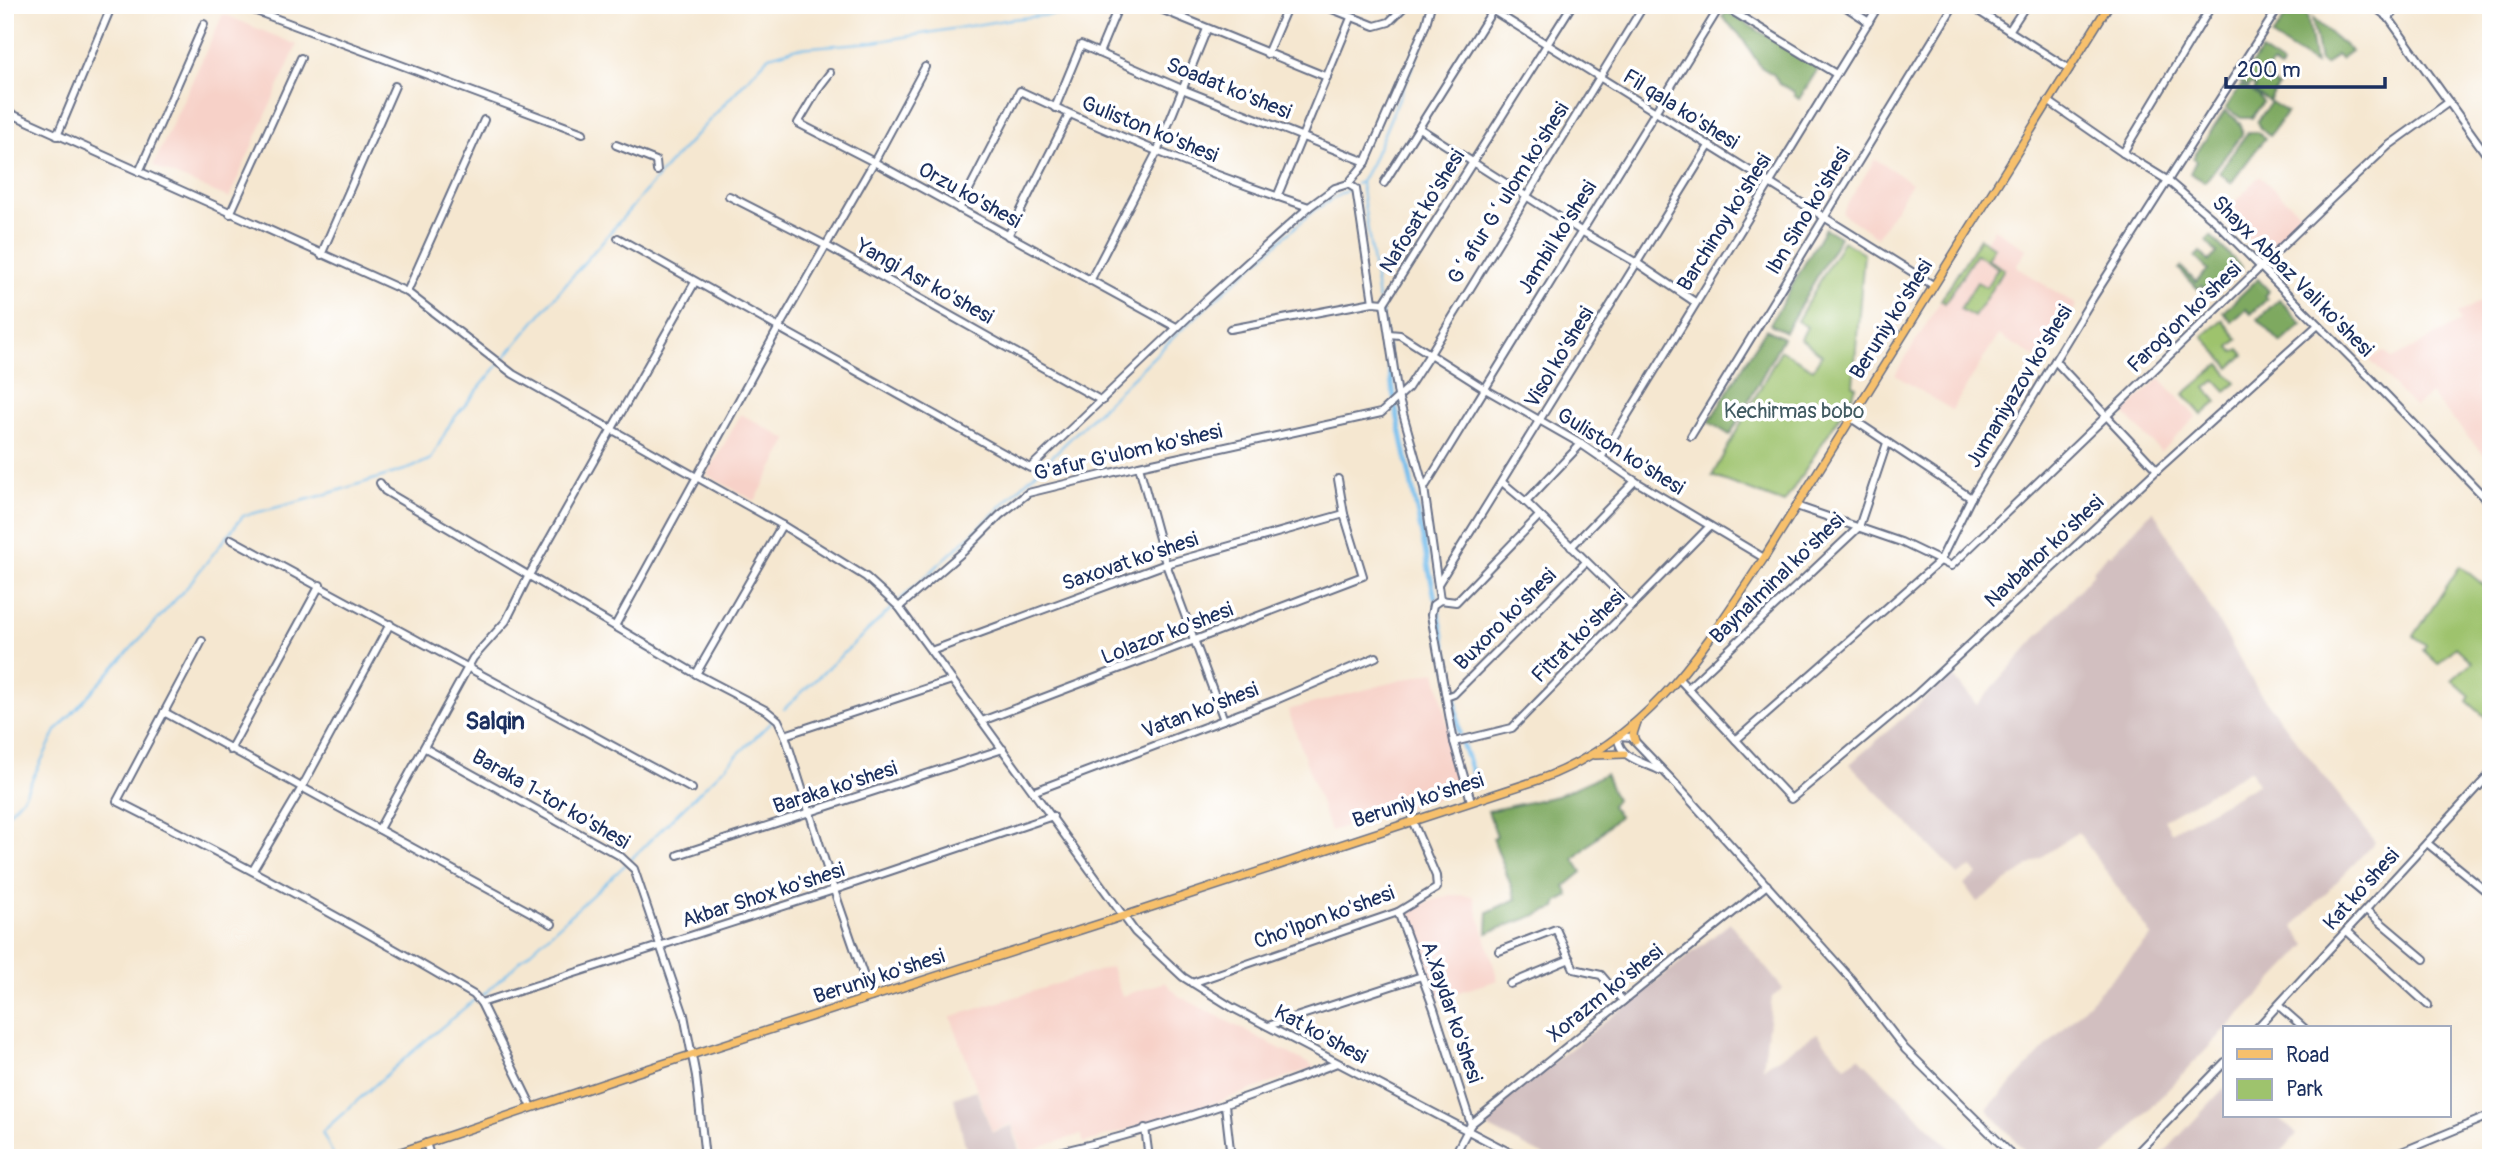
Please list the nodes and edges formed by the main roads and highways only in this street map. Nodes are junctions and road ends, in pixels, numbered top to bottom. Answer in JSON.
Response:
{"nodes":[{"id":1,"x":2109,"y":5,"type":"edge"},
{"id":2,"x":1637,"y":720,"type":"junction"},
{"id":3,"x":1635,"y":741,"type":"road end"},
{"id":4,"x":1624,"y":754,"type":"road end"},
{"id":5,"x":1594,"y":755,"type":"junction"},
{"id":6,"x":383,"y":1158,"type":"edge"}],
"edges":[{"from":1,"to":2,"type":"main road","name":"Beruniy ko'shesi"},
{"from":2,"to":3,"type":"main road"},
{"from":2,"to":5,"type":"main road","name":"Beruniy ko'shesi"},
{"from":4,"to":5,"type":"main road"},
{"from":5,"to":6,"type":"main road","name":"Beruniy ko'shesi"}]}
